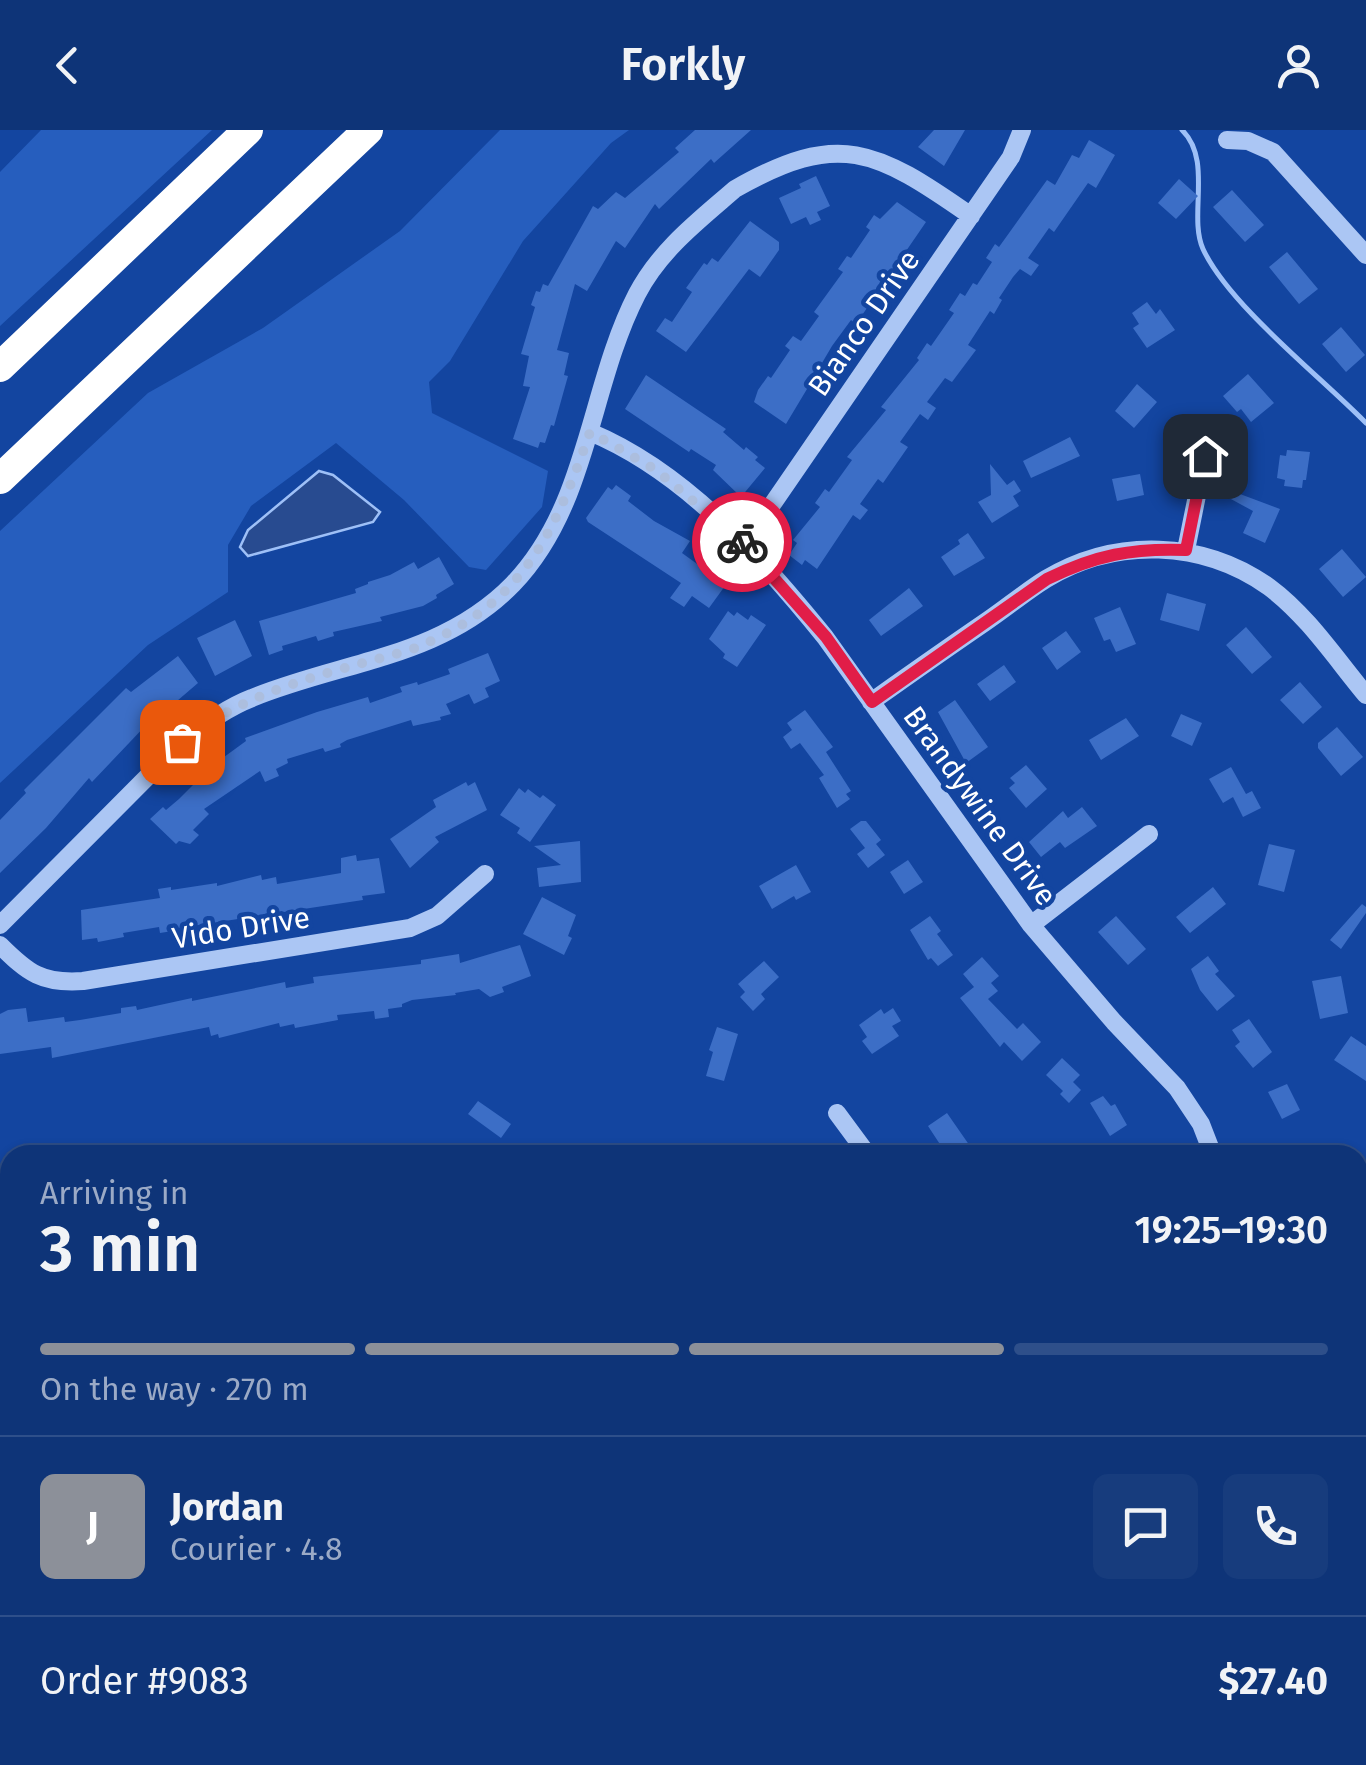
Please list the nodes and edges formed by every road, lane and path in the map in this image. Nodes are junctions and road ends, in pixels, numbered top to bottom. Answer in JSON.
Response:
{"nodes":[{"id":1,"x":248,"y":130,"type":"edge"},
{"id":2,"x":368,"y":130,"type":"edge"},
{"id":3,"x":1022,"y":130,"type":"edge"},
{"id":4,"x":1227,"y":140,"type":"dead end"},
{"id":5,"x":971,"y":216,"type":"junction"},
{"id":6,"x":1366,"y":255,"type":"edge"},
{"id":7,"x":0,"y":367,"type":"edge"},
{"id":8,"x":590,"y":432,"type":"junction"},
{"id":9,"x":1205,"y":456,"type":"dead end"},
{"id":10,"x":0,"y":479,"type":"edge"},
{"id":11,"x":744,"y":544,"type":"junction"},
{"id":12,"x":1186,"y":550,"type":"junction"},
{"id":13,"x":1366,"y":695,"type":"edge"},
{"id":14,"x":872,"y":702,"type":"junction"},
{"id":15,"x":1149,"y":834,"type":"dead end"},
{"id":16,"x":485,"y":874,"type":"dead end"},
{"id":17,"x":0,"y":925,"type":"edge"},
{"id":18,"x":1031,"y":925,"type":"junction"},
{"id":19,"x":0,"y":945,"type":"edge"},
{"id":20,"x":838,"y":1112,"type":"dead end"},
{"id":21,"x":861,"y":1145,"type":"edge"},
{"id":22,"x":1209,"y":1145,"type":"edge"}],
"edges":[{"from":1,"to":7,"type":"highway"},
{"from":2,"to":10,"type":"highway"},
{"from":3,"to":5,"type":"street","name":"Bianco Drive"},
{"from":4,"to":6,"type":"street"},
{"from":5,"to":8,"type":"street"},
{"from":5,"to":11,"type":"street","name":"Bianco Drive"},
{"from":8,"to":11,"type":"street","name":"Brandywine Drive"},
{"from":8,"to":17,"type":"street"},
{"from":9,"to":12,"type":"street"},
{"from":11,"to":14,"type":"street","name":"Brandywine Drive"},
{"from":12,"to":13,"type":"street"},
{"from":12,"to":14,"type":"street"},
{"from":14,"to":18,"type":"street","name":"Brandywine Drive"},
{"from":15,"to":18,"type":"street"},
{"from":16,"to":19,"type":"street","name":"Vido Drive"},
{"from":18,"to":22,"type":"street","name":"Brandywine Drive"},
{"from":20,"to":21,"type":"street"}]}
